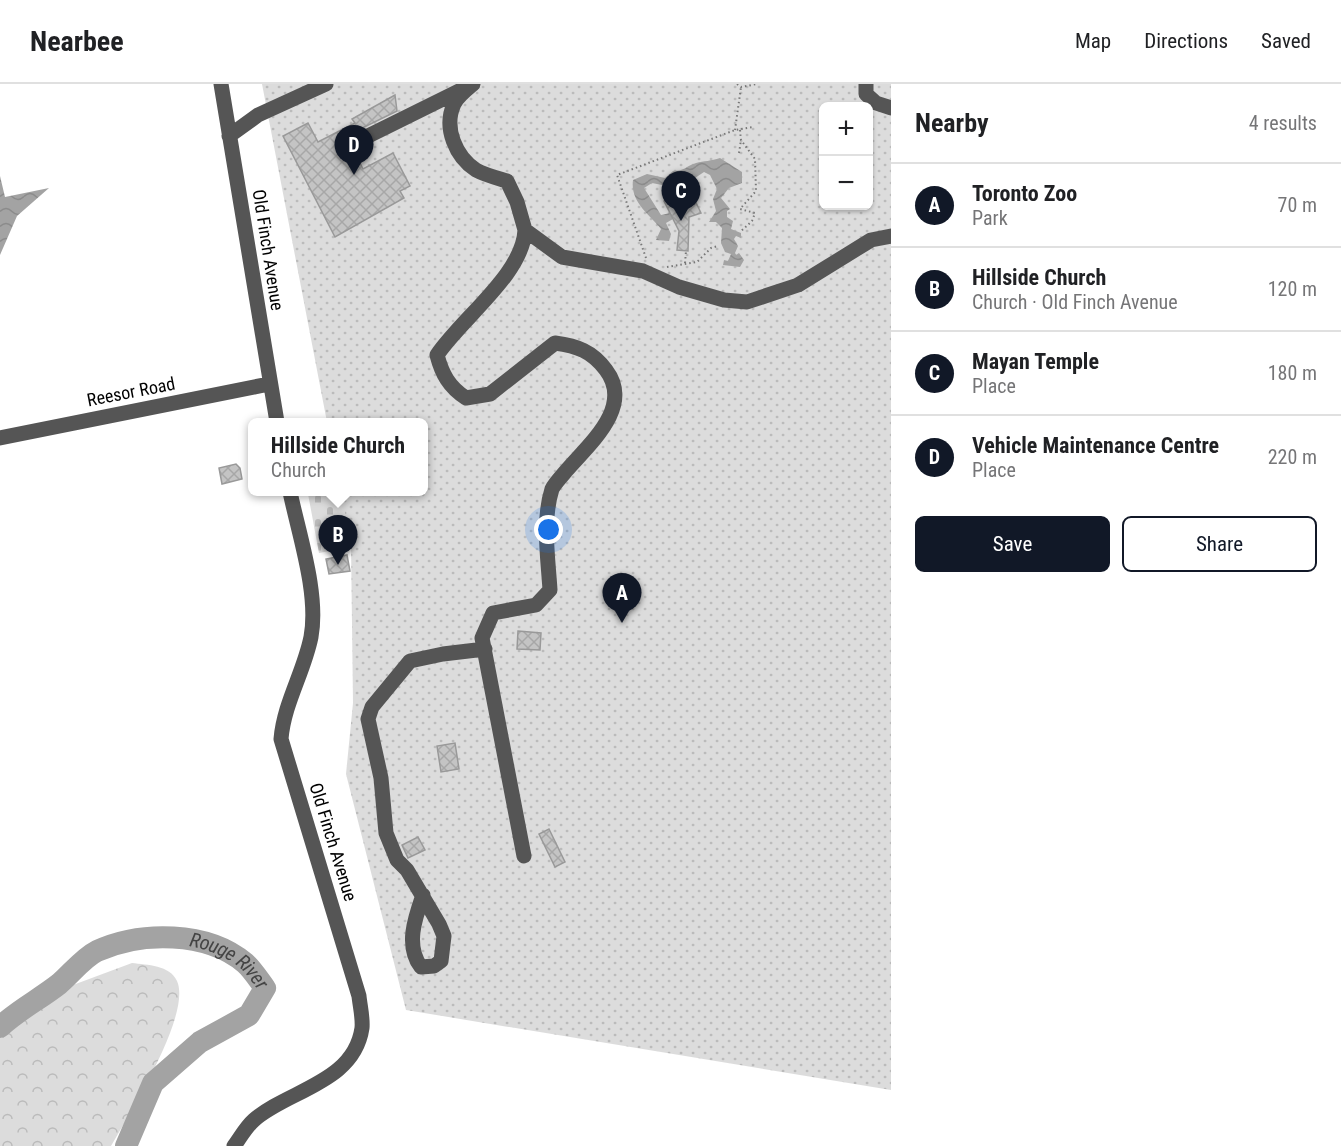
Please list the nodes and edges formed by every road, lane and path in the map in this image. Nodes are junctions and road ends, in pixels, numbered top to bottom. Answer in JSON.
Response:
{"nodes":[{"id":1,"x":221,"y":84,"type":"edge"},
{"id":2,"x":326,"y":84,"type":"edge"},
{"id":3,"x":469,"y":84,"type":"edge"},
{"id":4,"x":756,"y":84,"type":"edge"},
{"id":5,"x":866,"y":84,"type":"edge"},
{"id":6,"x":739,"y":85,"type":"edge"},
{"id":7,"x":891,"y":108,"type":"edge"},
{"id":8,"x":753,"y":127,"type":"dead end"},
{"id":9,"x":740,"y":129,"type":"junction"},
{"id":10,"x":735,"y":130,"type":"junction"},
{"id":11,"x":230,"y":136,"type":"junction"},
{"id":12,"x":360,"y":140,"type":"dead end"},
{"id":13,"x":741,"y":140,"type":"junction"},
{"id":14,"x":739,"y":153,"type":"dead end"},
{"id":15,"x":891,"y":225,"type":"edge"},
{"id":16,"x":525,"y":230,"type":"junction"},
{"id":17,"x":740,"y":232,"type":"dead end"},
{"id":18,"x":891,"y":237,"type":"edge"},
{"id":19,"x":871,"y":240,"type":"junction"},
{"id":20,"x":718,"y":246,"type":"dead end"},
{"id":21,"x":686,"y":250,"type":"dead end"},
{"id":22,"x":646,"y":258,"type":"dead end"},
{"id":23,"x":685,"y":263,"type":"junction"},
{"id":24,"x":664,"y":267,"type":"dead end"},
{"id":25,"x":269,"y":384,"type":"junction"},
{"id":26,"x":276,"y":418,"type":"edge"},
{"id":27,"x":0,"y":438,"type":"edge"},
{"id":28,"x":292,"y":496,"type":"edge"},
{"id":29,"x":485,"y":649,"type":"junction"},
{"id":30,"x":524,"y":856,"type":"dead end"},
{"id":31,"x":423,"y":895,"type":"dead end"},
{"id":32,"x":234,"y":1146,"type":"edge"}],
"edges":[{"from":1,"to":11,"type":"street","name":"Old Finch Avenue"},
{"from":2,"to":11,"type":"street"},
{"from":3,"to":12,"type":"street"},
{"from":3,"to":16,"type":"street"},
{"from":4,"to":6,"type":"path"},
{"from":5,"to":7,"type":"street"},
{"from":6,"to":10,"type":"path"},
{"from":8,"to":9,"type":"path"},
{"from":9,"to":10,"type":"path"},
{"from":9,"to":13,"type":"path"},
{"from":10,"to":22,"type":"path"},
{"from":11,"to":25,"type":"street","name":"Old Finch Avenue"},
{"from":13,"to":14,"type":"path"},
{"from":13,"to":17,"type":"path"},
{"from":15,"to":19,"type":"street"},
{"from":16,"to":19,"type":"street"},
{"from":16,"to":29,"type":"street"},
{"from":18,"to":19,"type":"street"},
{"from":20,"to":23,"type":"path"},
{"from":21,"to":23,"type":"path"},
{"from":23,"to":24,"type":"path"},
{"from":25,"to":26,"type":"street","name":"Old Finch Avenue"},
{"from":25,"to":27,"type":"street","name":"Reesor Road"},
{"from":28,"to":32,"type":"street","name":"Old Finch Avenue"},
{"from":29,"to":30,"type":"street"},
{"from":29,"to":31,"type":"street"}]}
